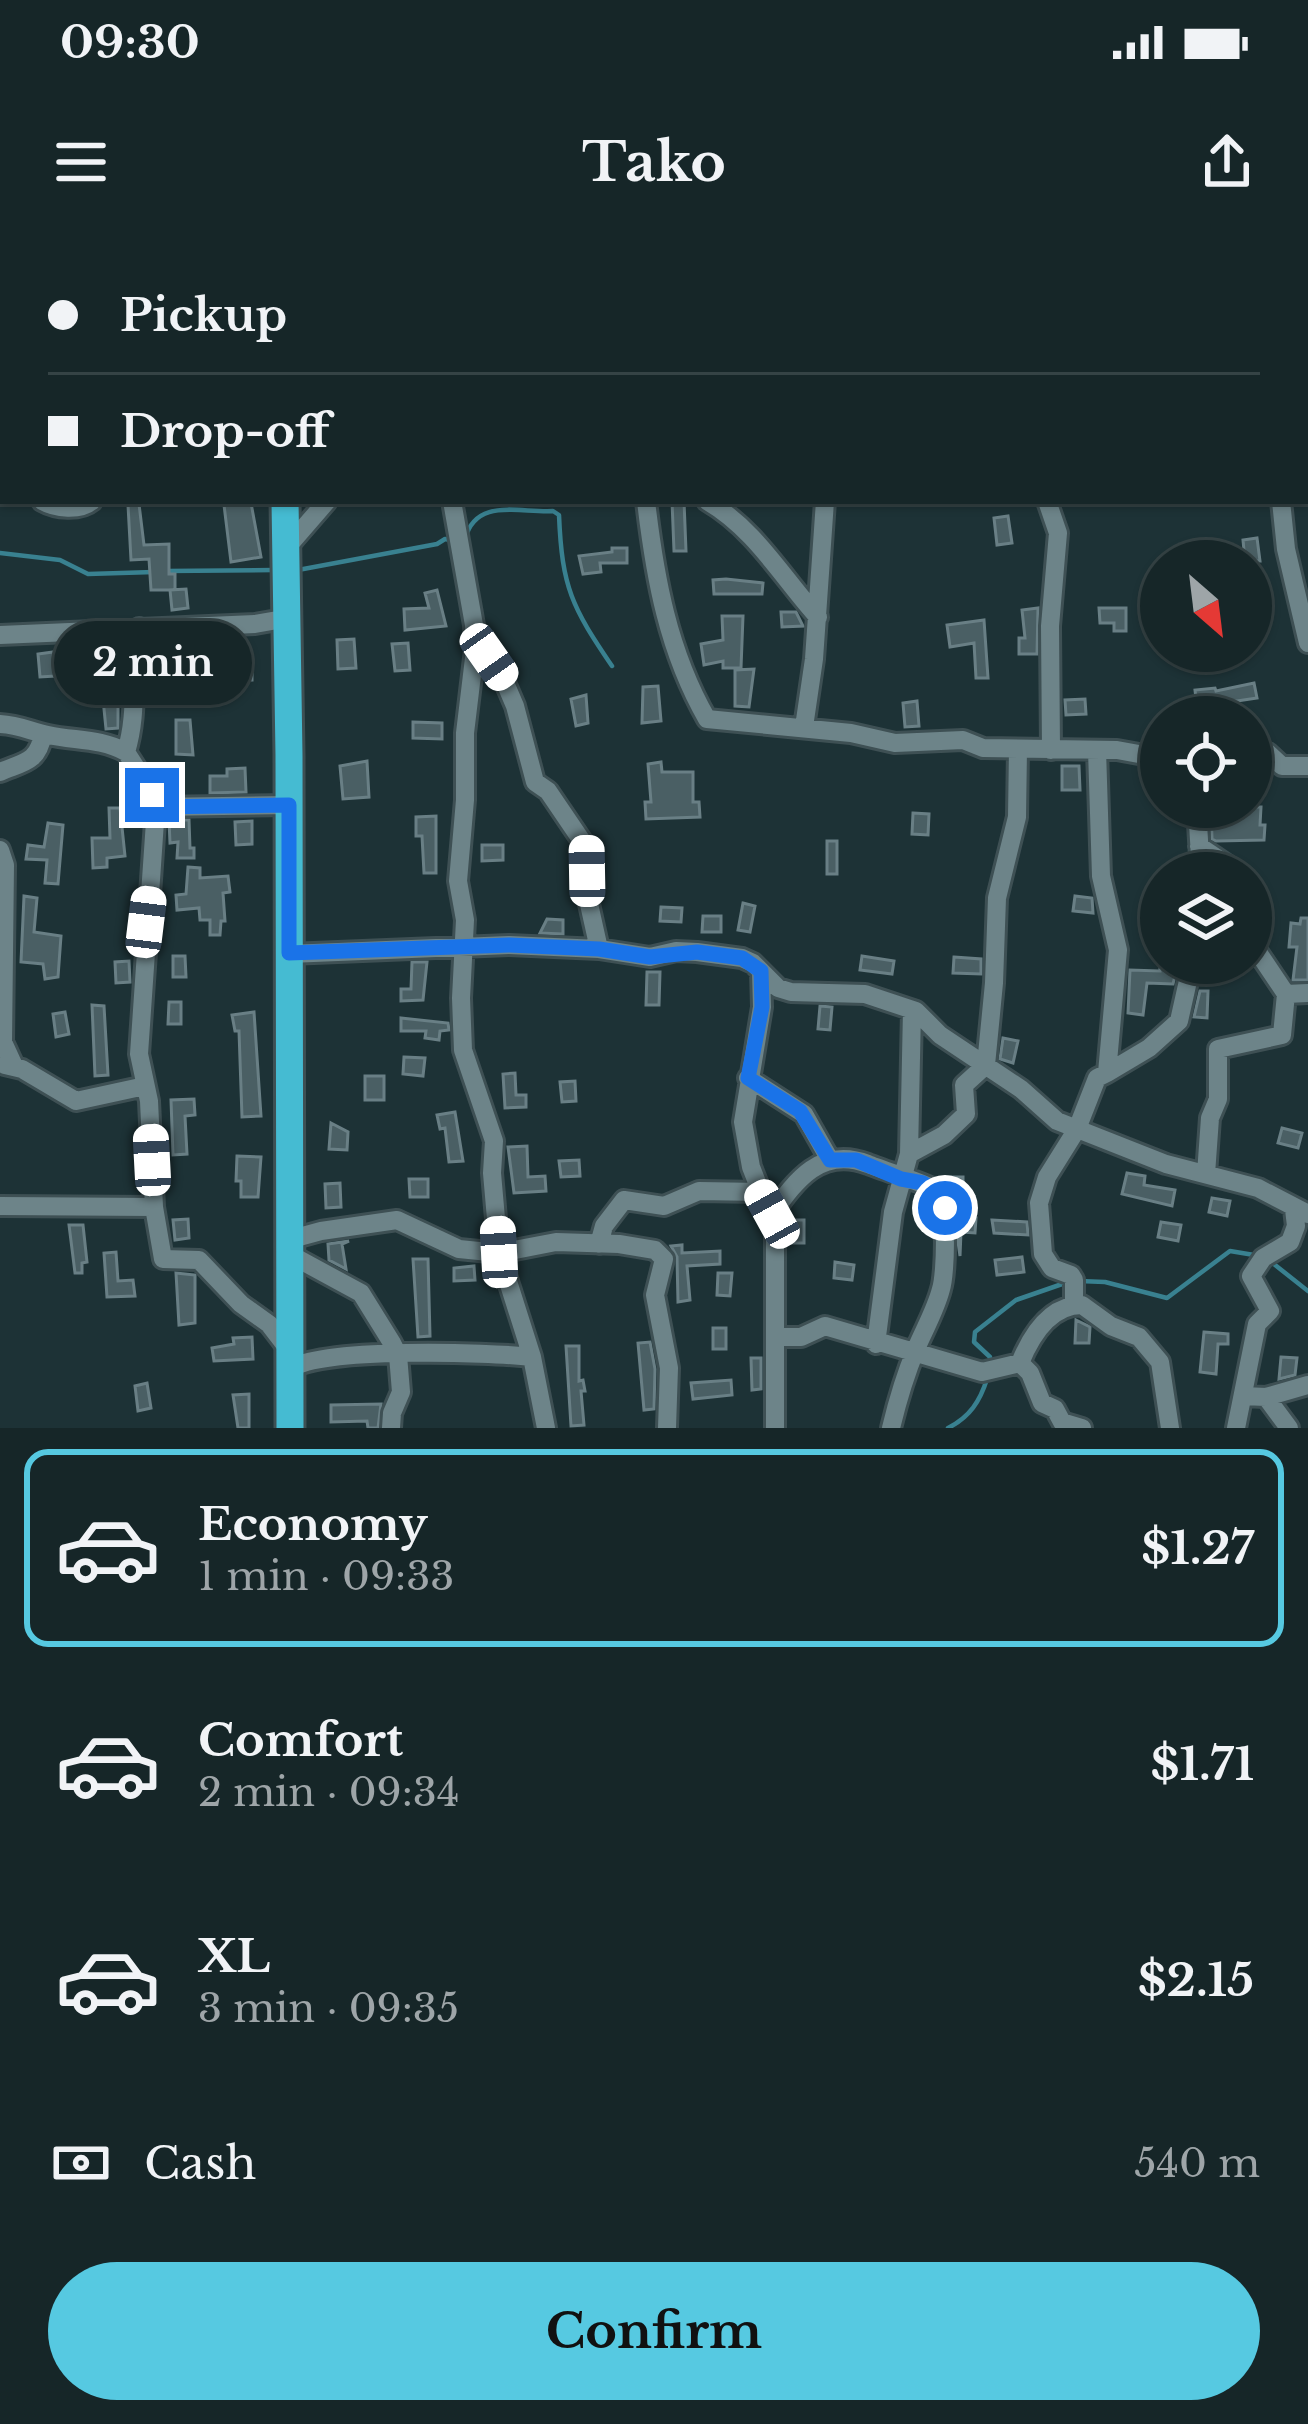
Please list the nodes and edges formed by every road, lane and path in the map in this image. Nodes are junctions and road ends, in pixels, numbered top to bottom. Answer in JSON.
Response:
{"nodes":[{"id":1,"x":50,"y":504,"type":"edge"},
{"id":2,"x":88,"y":504,"type":"edge"},
{"id":3,"x":285,"y":504,"type":"edge"},
{"id":4,"x":324,"y":504,"type":"edge"},
{"id":5,"x":453,"y":504,"type":"edge"},
{"id":6,"x":646,"y":504,"type":"edge"},
{"id":7,"x":711,"y":504,"type":"edge"},
{"id":8,"x":825,"y":504,"type":"edge"},
{"id":9,"x":1048,"y":504,"type":"edge"},
{"id":10,"x":1280,"y":504,"type":"edge"},
{"id":11,"x":288,"y":546,"type":"junction"},
{"id":12,"x":818,"y":617,"type":"junction"},
{"id":13,"x":289,"y":618,"type":"junction"},
{"id":14,"x":139,"y":628,"type":"junction"},
{"id":15,"x":0,"y":634,"type":"edge"},
{"id":16,"x":1308,"y":643,"type":"edge"},
{"id":17,"x":475,"y":650,"type":"junction"},
{"id":18,"x":0,"y":724,"type":"edge"},
{"id":19,"x":804,"y":727,"type":"junction"},
{"id":20,"x":43,"y":734,"type":"junction"},
{"id":21,"x":1018,"y":749,"type":"junction"},
{"id":22,"x":1051,"y":750,"type":"junction"},
{"id":23,"x":1097,"y":750,"type":"junction"},
{"id":24,"x":126,"y":752,"type":"junction"},
{"id":25,"x":1140,"y":755,"type":"edge"},
{"id":26,"x":1272,"y":757,"type":"edge"},
{"id":27,"x":1308,"y":766,"type":"edge"},
{"id":28,"x":0,"y":772,"type":"edge"},
{"id":29,"x":289,"y":805,"type":"junction"},
{"id":30,"x":156,"y":807,"type":"junction"},
{"id":31,"x":1198,"y":828,"type":"edge"},
{"id":32,"x":1199,"y":846,"type":"junction"},
{"id":33,"x":0,"y":850,"type":"edge"},
{"id":34,"x":1199,"y":852,"type":"edge"},
{"id":35,"x":1214,"y":852,"type":"edge"},
{"id":36,"x":462,"y":946,"type":"junction"},
{"id":37,"x":599,"y":949,"type":"junction"},
{"id":38,"x":289,"y":953,"type":"junction"},
{"id":39,"x":761,"y":971,"type":"junction"},
{"id":40,"x":1272,"y":973,"type":"edge"},
{"id":41,"x":1187,"y":984,"type":"edge"},
{"id":42,"x":1308,"y":993,"type":"edge"},
{"id":43,"x":1286,"y":994,"type":"junction"},
{"id":44,"x":912,"y":1010,"type":"junction"},
{"id":45,"x":7,"y":1065,"type":"edge"},
{"id":46,"x":986,"y":1065,"type":"junction"},
{"id":47,"x":1107,"y":1073,"type":"junction"},
{"id":48,"x":748,"y":1078,"type":"junction"},
{"id":49,"x":146,"y":1086,"type":"junction"},
{"id":50,"x":1077,"y":1129,"type":"junction"},
{"id":51,"x":909,"y":1154,"type":"junction"},
{"id":52,"x":830,"y":1160,"type":"junction"},
{"id":53,"x":1206,"y":1174,"type":"junction"},
{"id":54,"x":901,"y":1179,"type":"junction"},
{"id":55,"x":760,"y":1192,"type":"junction"},
{"id":56,"x":0,"y":1206,"type":"edge"},
{"id":57,"x":154,"y":1208,"type":"junction"},
{"id":58,"x":1304,"y":1213,"type":"edge"},
{"id":59,"x":772,"y":1214,"type":"junction"},
{"id":60,"x":599,"y":1244,"type":"junction"},
{"id":61,"x":288,"y":1247,"type":"junction"},
{"id":62,"x":499,"y":1252,"type":"junction"},
{"id":63,"x":1074,"y":1304,"type":"junction"},
{"id":64,"x":776,"y":1336,"type":"junction"},
{"id":65,"x":876,"y":1344,"type":"junction"},
{"id":66,"x":914,"y":1352,"type":"junction"},
{"id":67,"x":398,"y":1355,"type":"junction"},
{"id":68,"x":532,"y":1357,"type":"junction"},
{"id":69,"x":289,"y":1360,"type":"junction"},
{"id":70,"x":1020,"y":1364,"type":"junction"},
{"id":71,"x":1308,"y":1385,"type":"edge"},
{"id":72,"x":1243,"y":1396,"type":"junction"},
{"id":73,"x":1266,"y":1396,"type":"junction"},
{"id":74,"x":1061,"y":1425,"type":"edge"},
{"id":75,"x":290,"y":1428,"type":"edge"},
{"id":76,"x":391,"y":1428,"type":"edge"},
{"id":77,"x":546,"y":1428,"type":"edge"},
{"id":78,"x":667,"y":1428,"type":"edge"},
{"id":79,"x":775,"y":1428,"type":"edge"},
{"id":80,"x":891,"y":1428,"type":"edge"},
{"id":81,"x":1082,"y":1428,"type":"edge"},
{"id":82,"x":1170,"y":1428,"type":"edge"},
{"id":83,"x":1236,"y":1428,"type":"edge"},
{"id":84,"x":1289,"y":1428,"type":"edge"}],
"edges":[{"from":1,"to":2,"type":"street"},
{"from":3,"to":11,"type":"highway"},
{"from":4,"to":11,"type":"street"},
{"from":5,"to":17,"type":"street"},
{"from":6,"to":19,"type":"street"},
{"from":7,"to":12,"type":"street"},
{"from":8,"to":12,"type":"street"},
{"from":9,"to":22,"type":"street"},
{"from":10,"to":16,"type":"street"},
{"from":11,"to":13,"type":"highway"},
{"from":12,"to":19,"type":"street"},
{"from":13,"to":14,"type":"street"},
{"from":13,"to":29,"type":"highway"},
{"from":14,"to":15,"type":"street"},
{"from":14,"to":24,"type":"street"},
{"from":17,"to":36,"type":"street"},
{"from":17,"to":37,"type":"street"},
{"from":18,"to":20,"type":"street"},
{"from":19,"to":21,"type":"street"},
{"from":20,"to":24,"type":"street"},
{"from":20,"to":28,"type":"street"},
{"from":21,"to":22,"type":"street"},
{"from":21,"to":46,"type":"street"},
{"from":22,"to":23,"type":"street"},
{"from":23,"to":25,"type":"street"},
{"from":23,"to":47,"type":"street"},
{"from":24,"to":30,"type":"street"},
{"from":26,"to":27,"type":"street"},
{"from":29,"to":30,"type":"street"},
{"from":29,"to":38,"type":"highway"},
{"from":30,"to":49,"type":"street"},
{"from":31,"to":32,"type":"street"},
{"from":32,"to":34,"type":"street"},
{"from":32,"to":35,"type":"street"},
{"from":33,"to":45,"type":"street"},
{"from":36,"to":37,"type":"street"},
{"from":36,"to":38,"type":"street"},
{"from":36,"to":62,"type":"street"},
{"from":37,"to":39,"type":"street"},
{"from":38,"to":61,"type":"highway"},
{"from":39,"to":44,"type":"street"},
{"from":39,"to":48,"type":"street"},
{"from":40,"to":43,"type":"street"},
{"from":41,"to":47,"type":"street"},
{"from":42,"to":43,"type":"street"},
{"from":43,"to":53,"type":"street"},
{"from":44,"to":46,"type":"street"},
{"from":44,"to":51,"type":"street"},
{"from":45,"to":49,"type":"street"},
{"from":46,"to":50,"type":"street"},
{"from":46,"to":51,"type":"street"},
{"from":47,"to":50,"type":"street"},
{"from":48,"to":52,"type":"street"},
{"from":48,"to":55,"type":"street"},
{"from":49,"to":57,"type":"street"},
{"from":50,"to":53,"type":"street"},
{"from":50,"to":63,"type":"street"},
{"from":51,"to":54,"type":"street"},
{"from":52,"to":54,"type":"street"},
{"from":52,"to":59,"type":"street"},
{"from":53,"to":58,"type":"street"},
{"from":54,"to":65,"type":"street"},
{"from":54,"to":66,"type":"street"},
{"from":55,"to":59,"type":"street"},
{"from":55,"to":60,"type":"street"},
{"from":56,"to":57,"type":"street"},
{"from":57,"to":69,"type":"street"},
{"from":58,"to":72,"type":"street"},
{"from":59,"to":64,"type":"street"},
{"from":60,"to":62,"type":"street"},
{"from":60,"to":78,"type":"street"},
{"from":61,"to":62,"type":"street"},
{"from":61,"to":67,"type":"street"},
{"from":61,"to":69,"type":"highway"},
{"from":62,"to":68,"type":"street"},
{"from":63,"to":70,"type":"street"},
{"from":63,"to":82,"type":"street"},
{"from":64,"to":65,"type":"street"},
{"from":64,"to":79,"type":"street"},
{"from":65,"to":66,"type":"street"},
{"from":66,"to":70,"type":"street"},
{"from":66,"to":80,"type":"street"},
{"from":67,"to":68,"type":"street"},
{"from":67,"to":69,"type":"street"},
{"from":67,"to":76,"type":"street"},
{"from":68,"to":77,"type":"street"},
{"from":69,"to":75,"type":"highway"},
{"from":70,"to":74,"type":"street"},
{"from":71,"to":73,"type":"street"},
{"from":72,"to":73,"type":"street"},
{"from":72,"to":83,"type":"street"},
{"from":73,"to":84,"type":"street"},
{"from":74,"to":81,"type":"street"}]}
